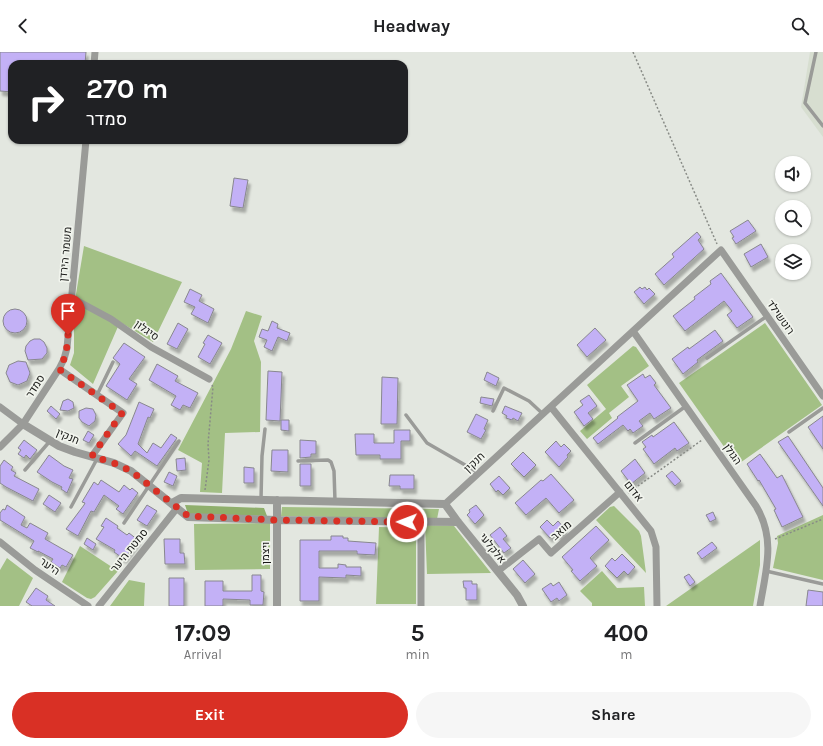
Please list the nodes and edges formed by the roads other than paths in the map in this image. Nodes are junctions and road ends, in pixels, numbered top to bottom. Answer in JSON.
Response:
{"nodes":[{"id":1,"x":816,"y":52,"type":"edge"},
{"id":2,"x":823,"y":126,"type":"edge"},
{"id":3,"x":86,"y":144,"type":"edge"},
{"id":4,"x":721,"y":250,"type":"joint"},
{"id":5,"x":72,"y":298,"type":"junction"},
{"id":6,"x":767,"y":316,"type":"junction"},
{"id":7,"x":633,"y":331,"type":"junction"},
{"id":8,"x":707,"y":358,"type":"dead end"},
{"id":9,"x":113,"y":362,"type":"dead end"},
{"id":10,"x":59,"y":369,"type":"junction"},
{"id":11,"x":209,"y":379,"type":"road end"},
{"id":12,"x":97,"y":395,"type":"junction"},
{"id":13,"x":823,"y":396,"type":"edge"},
{"id":14,"x":686,"y":406,"type":"junction"},
{"id":15,"x":0,"y":407,"type":"edge"},
{"id":16,"x":551,"y":407,"type":"junction"},
{"id":17,"x":823,"y":408,"type":"edge"},
{"id":18,"x":493,"y":411,"type":"dead end"},
{"id":19,"x":543,"y":414,"type":"junction"},
{"id":20,"x":406,"y":415,"type":"dead end"},
{"id":21,"x":23,"y":424,"type":"junction"},
{"id":22,"x":265,"y":429,"type":"dead end"},
{"id":23,"x":789,"y":432,"type":"dead end"},
{"id":24,"x":50,"y":441,"type":"junction"},
{"id":25,"x":179,"y":441,"type":"dead end"},
{"id":26,"x":635,"y":443,"type":"dead end"},
{"id":27,"x":0,"y":447,"type":"edge"},
{"id":28,"x":94,"y":457,"type":"junction"},
{"id":29,"x":298,"y":461,"type":"dead end"},
{"id":30,"x":25,"y":470,"type":"dead end"},
{"id":31,"x":479,"y":473,"type":"junction"},
{"id":32,"x":149,"y":486,"type":"junction"},
{"id":33,"x":622,"y":494,"type":"junction"},
{"id":34,"x":261,"y":500,"type":"junction"},
{"id":35,"x":277,"y":500,"type":"junction"},
{"id":36,"x":335,"y":501,"type":"junction"},
{"id":37,"x":445,"y":504,"type":"junction"},
{"id":38,"x":175,"y":505,"type":"junction"},
{"id":39,"x":71,"y":508,"type":"dead end"},
{"id":40,"x":276,"y":520,"type":"junction"},
{"id":41,"x":421,"y":522,"type":"junction"},
{"id":42,"x":458,"y":522,"type":"junction"},
{"id":43,"x":124,"y":523,"type":"dead end"},
{"id":44,"x":0,"y":542,"type":"edge"},
{"id":45,"x":498,"y":571,"type":"junction"},
{"id":46,"x":766,"y":571,"type":"junction"},
{"id":47,"x":823,"y":584,"type":"edge"},
{"id":48,"x":88,"y":606,"type":"edge"},
{"id":49,"x":99,"y":606,"type":"edge"},
{"id":50,"x":277,"y":606,"type":"edge"},
{"id":51,"x":421,"y":606,"type":"edge"},
{"id":52,"x":523,"y":606,"type":"edge"},
{"id":53,"x":657,"y":606,"type":"edge"},
{"id":54,"x":760,"y":606,"type":"edge"}],
"edges":[{"from":1,"to":2,"type":"lane"},
{"from":3,"to":5,"type":"street","name":"משמר הירדן"},
{"from":4,"to":6,"type":"street","name":"רוטשילד"},
{"from":4,"to":7,"type":"street","name":"חנקין"},
{"from":5,"to":10,"type":"street","name":"משמר הירדן"},
{"from":5,"to":11,"type":"street","name":"סיגלון"},
{"from":6,"to":8,"type":"lane"},
{"from":6,"to":13,"type":"street","name":"רוטשילד"},
{"from":7,"to":14,"type":"street","name":"הגולן"},
{"from":7,"to":16,"type":"street","name":"חנקין"},
{"from":9,"to":12,"type":"lane"},
{"from":10,"to":12,"type":"street","name":"סמדר"},
{"from":10,"to":21,"type":"street","name":"סמדר"},
{"from":12,"to":28,"type":"street","name":"סמדר"},
{"from":14,"to":26,"type":"lane"},
{"from":14,"to":46,"type":"street","name":"הגולן"},
{"from":15,"to":21,"type":"street","name":"חנקין"},
{"from":16,"to":19,"type":"street","name":"חנקין"},
{"from":16,"to":33,"type":"street","name":"אדום"},
{"from":17,"to":23,"type":"lane"},
{"from":18,"to":19,"type":"lane"},
{"from":19,"to":31,"type":"street","name":"חנקין"},
{"from":20,"to":31,"type":"lane"},
{"from":21,"to":24,"type":"street","name":"חנקין"},
{"from":21,"to":27,"type":"street","name":"סמדר"},
{"from":22,"to":34,"type":"lane"},
{"from":24,"to":28,"type":"street","name":"חנקין"},
{"from":24,"to":30,"type":"lane"},
{"from":25,"to":32,"type":"lane"},
{"from":28,"to":32,"type":"street","name":"חנקין"},
{"from":28,"to":39,"type":"lane"},
{"from":29,"to":36,"type":"lane"},
{"from":31,"to":37,"type":"street","name":"חנקין"},
{"from":32,"to":38,"type":"street","name":"חנקין"},
{"from":32,"to":43,"type":"lane"},
{"from":33,"to":45,"type":"street","name":"מואב"},
{"from":33,"to":53,"type":"street","name":"אדום"},
{"from":34,"to":35,"type":"street"},
{"from":34,"to":38,"type":"street"},
{"from":35,"to":36,"type":"street"},
{"from":35,"to":40,"type":"street","name":"ויצמן"},
{"from":36,"to":37,"type":"street"},
{"from":37,"to":42,"type":"street","name":"אלקלעי"},
{"from":38,"to":40,"type":"street","name":"חנקין"},
{"from":38,"to":49,"type":"street","name":"סמטת היער"},
{"from":40,"to":41,"type":"street","name":"חנקין"},
{"from":40,"to":50,"type":"street","name":"ויצמן"},
{"from":41,"to":42,"type":"street","name":"חנקין"},
{"from":41,"to":51,"type":"street"},
{"from":42,"to":45,"type":"street","name":"אלקלעי"},
{"from":44,"to":48,"type":"street","name":"היער"},
{"from":45,"to":52,"type":"street","name":"אלקלעי"},
{"from":46,"to":47,"type":"lane"},
{"from":46,"to":54,"type":"street","name":"הגולן"}]}
